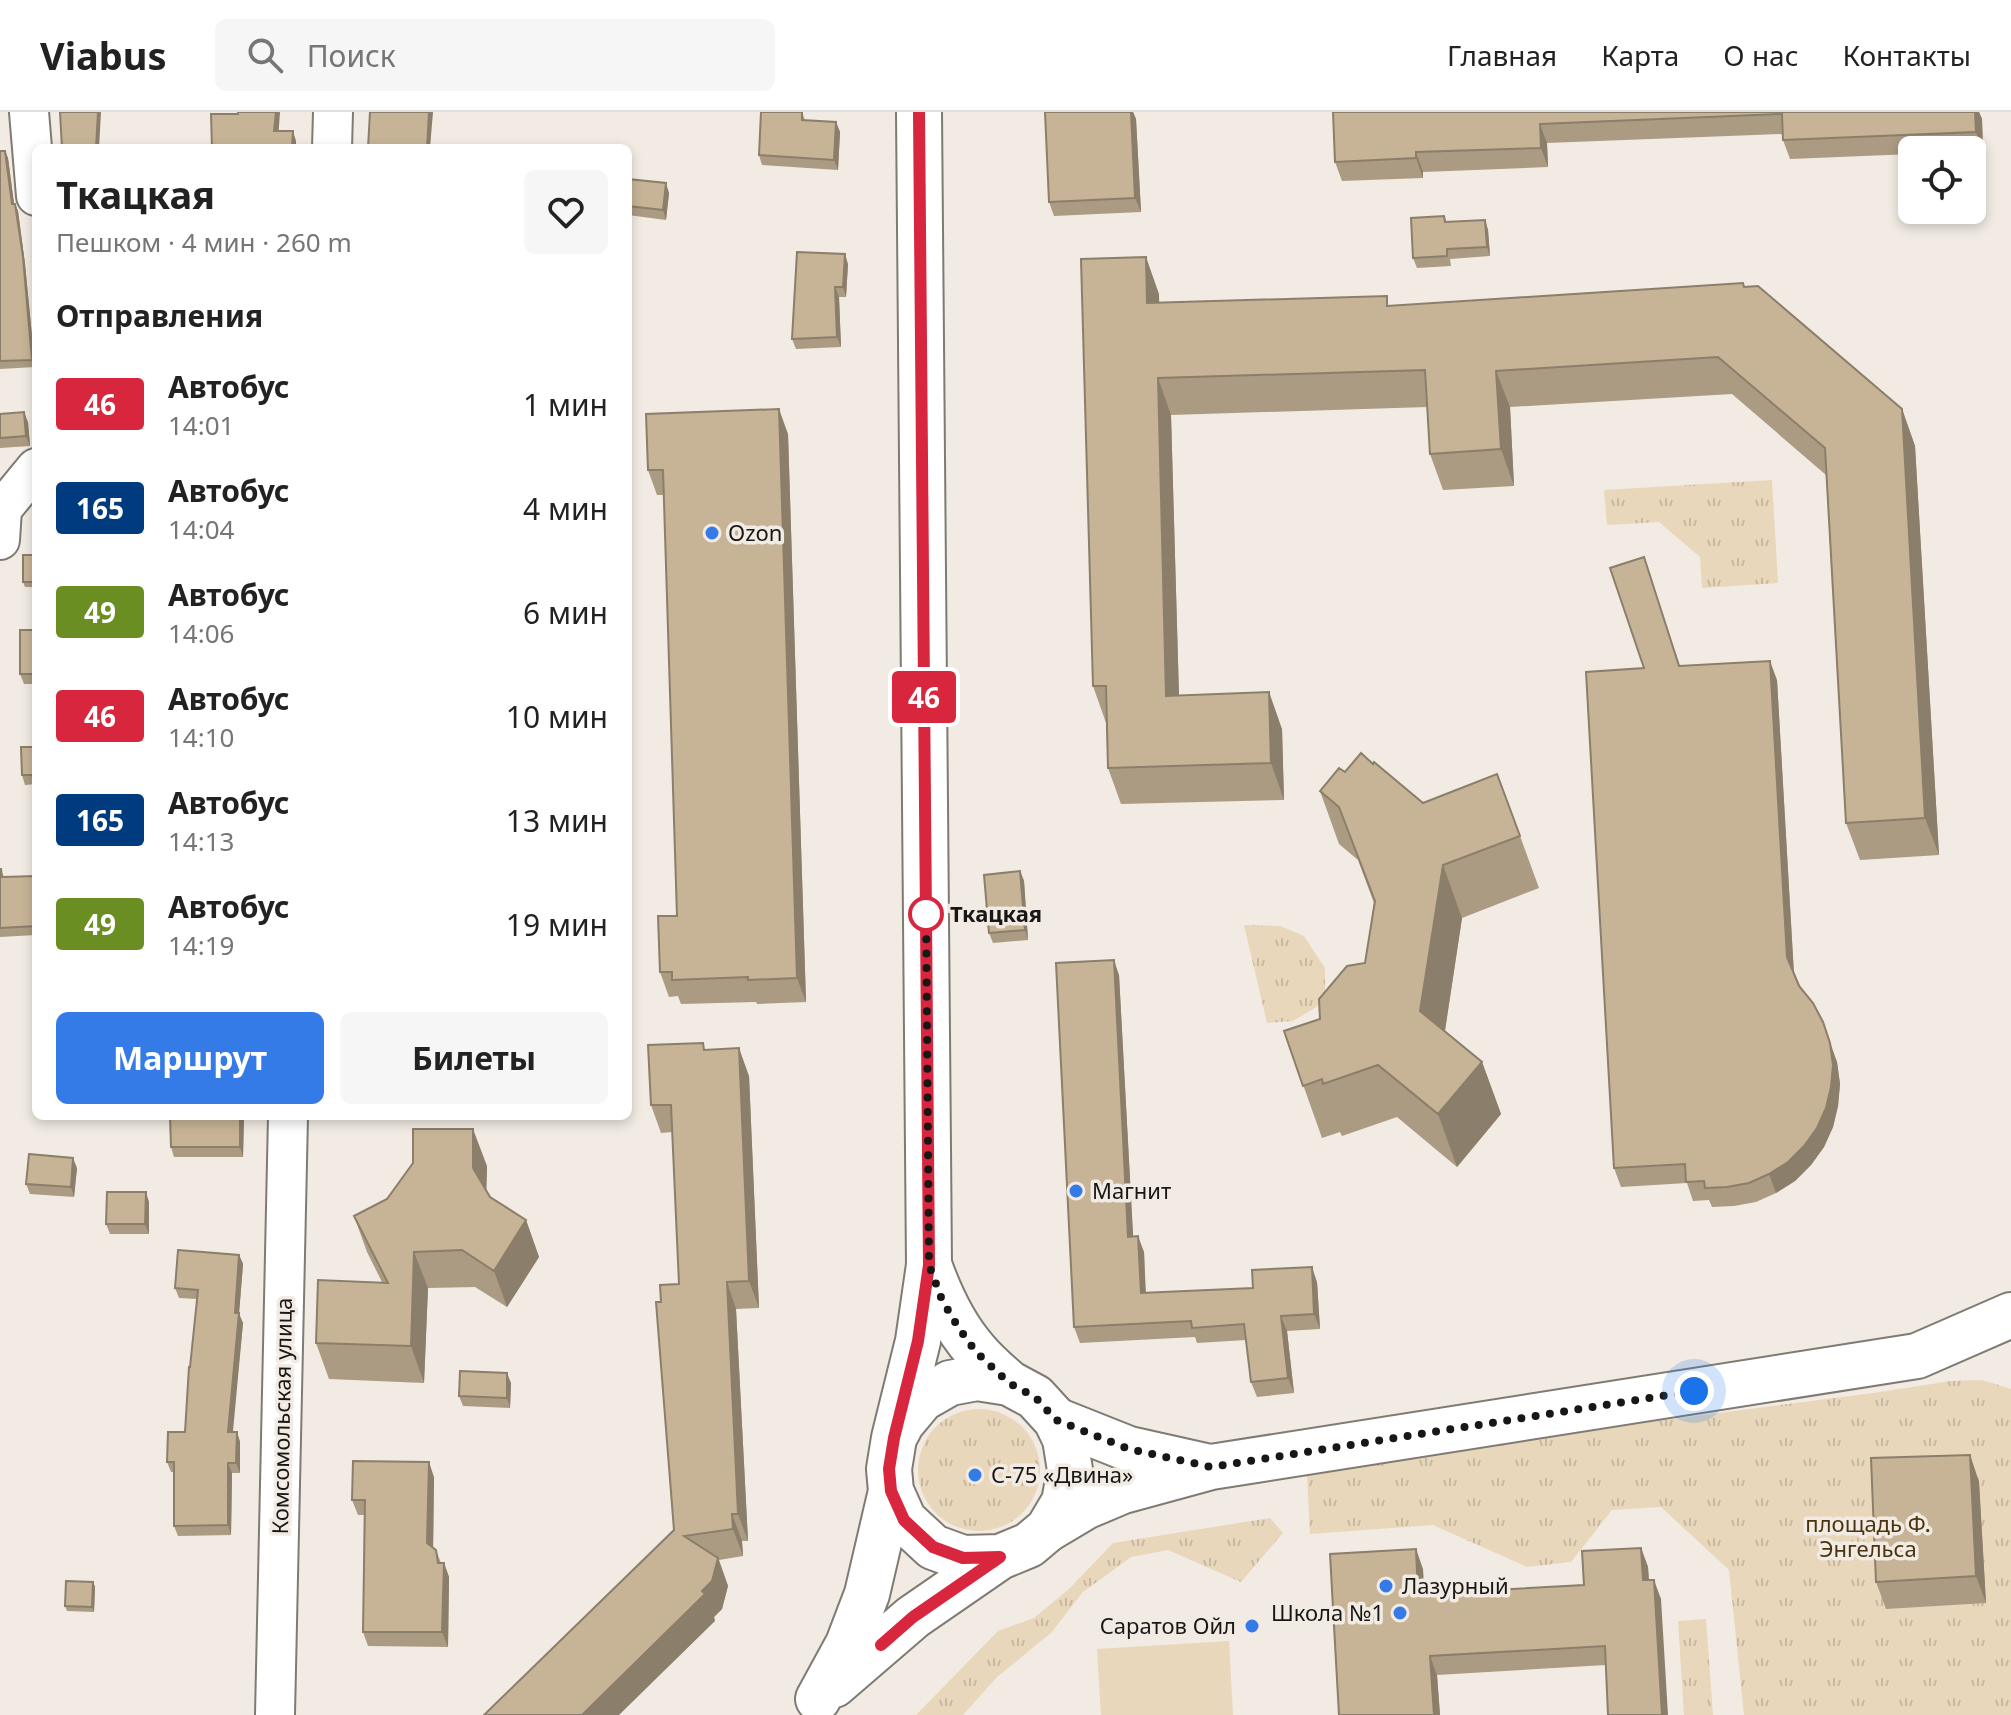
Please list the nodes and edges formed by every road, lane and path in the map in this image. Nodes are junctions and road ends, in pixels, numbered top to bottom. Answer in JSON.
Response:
{"nodes":[{"id":1,"x":29,"y":112,"type":"edge"},
{"id":2,"x":333,"y":112,"type":"edge"},
{"id":3,"x":919,"y":112,"type":"edge"},
{"id":4,"x":332,"y":144,"type":"edge"},
{"id":5,"x":32,"y":148,"type":"edge"},
{"id":6,"x":32,"y":473,"type":"edge"},
{"id":7,"x":0,"y":540,"type":"edge"},
{"id":8,"x":288,"y":1120,"type":"edge"},
{"id":9,"x":929,"y":1265,"type":"junction"},
{"id":10,"x":2011,"y":1315,"type":"edge"},
{"id":11,"x":1009,"y":1383,"type":"junction"},
{"id":12,"x":1056,"y":1420,"type":"junction"},
{"id":13,"x":894,"y":1438,"type":"junction"},
{"id":14,"x":1211,"y":1467,"type":"junction"},
{"id":15,"x":891,"y":1491,"type":"junction"},
{"id":16,"x":1048,"y":1529,"type":"junction"},
{"id":17,"x":1000,"y":1557,"type":"junction"},
{"id":18,"x":810,"y":1707,"type":"edge"},
{"id":19,"x":275,"y":1715,"type":"edge"}],
"edges":[{"from":1,"to":5,"type":"street"},
{"from":2,"to":4,"type":"street"},
{"from":3,"to":9,"type":"main road"},
{"from":6,"to":7,"type":"street"},
{"from":8,"to":19,"type":"street","name":"Комсомольская улица"},
{"from":9,"to":11,"type":"main road"},
{"from":9,"to":13,"type":"main road"},
{"from":10,"to":14,"type":"main road"},
{"from":11,"to":12,"type":"main road"},
{"from":11,"to":13,"type":"main road"},
{"from":12,"to":14,"type":"main road"},
{"from":12,"to":16,"type":"main road"},
{"from":13,"to":15,"type":"main road"},
{"from":14,"to":16,"type":"main road"},
{"from":15,"to":17,"type":"main road"},
{"from":15,"to":18,"type":"main road"},
{"from":16,"to":17,"type":"main road"},
{"from":17,"to":18,"type":"main road"}]}
